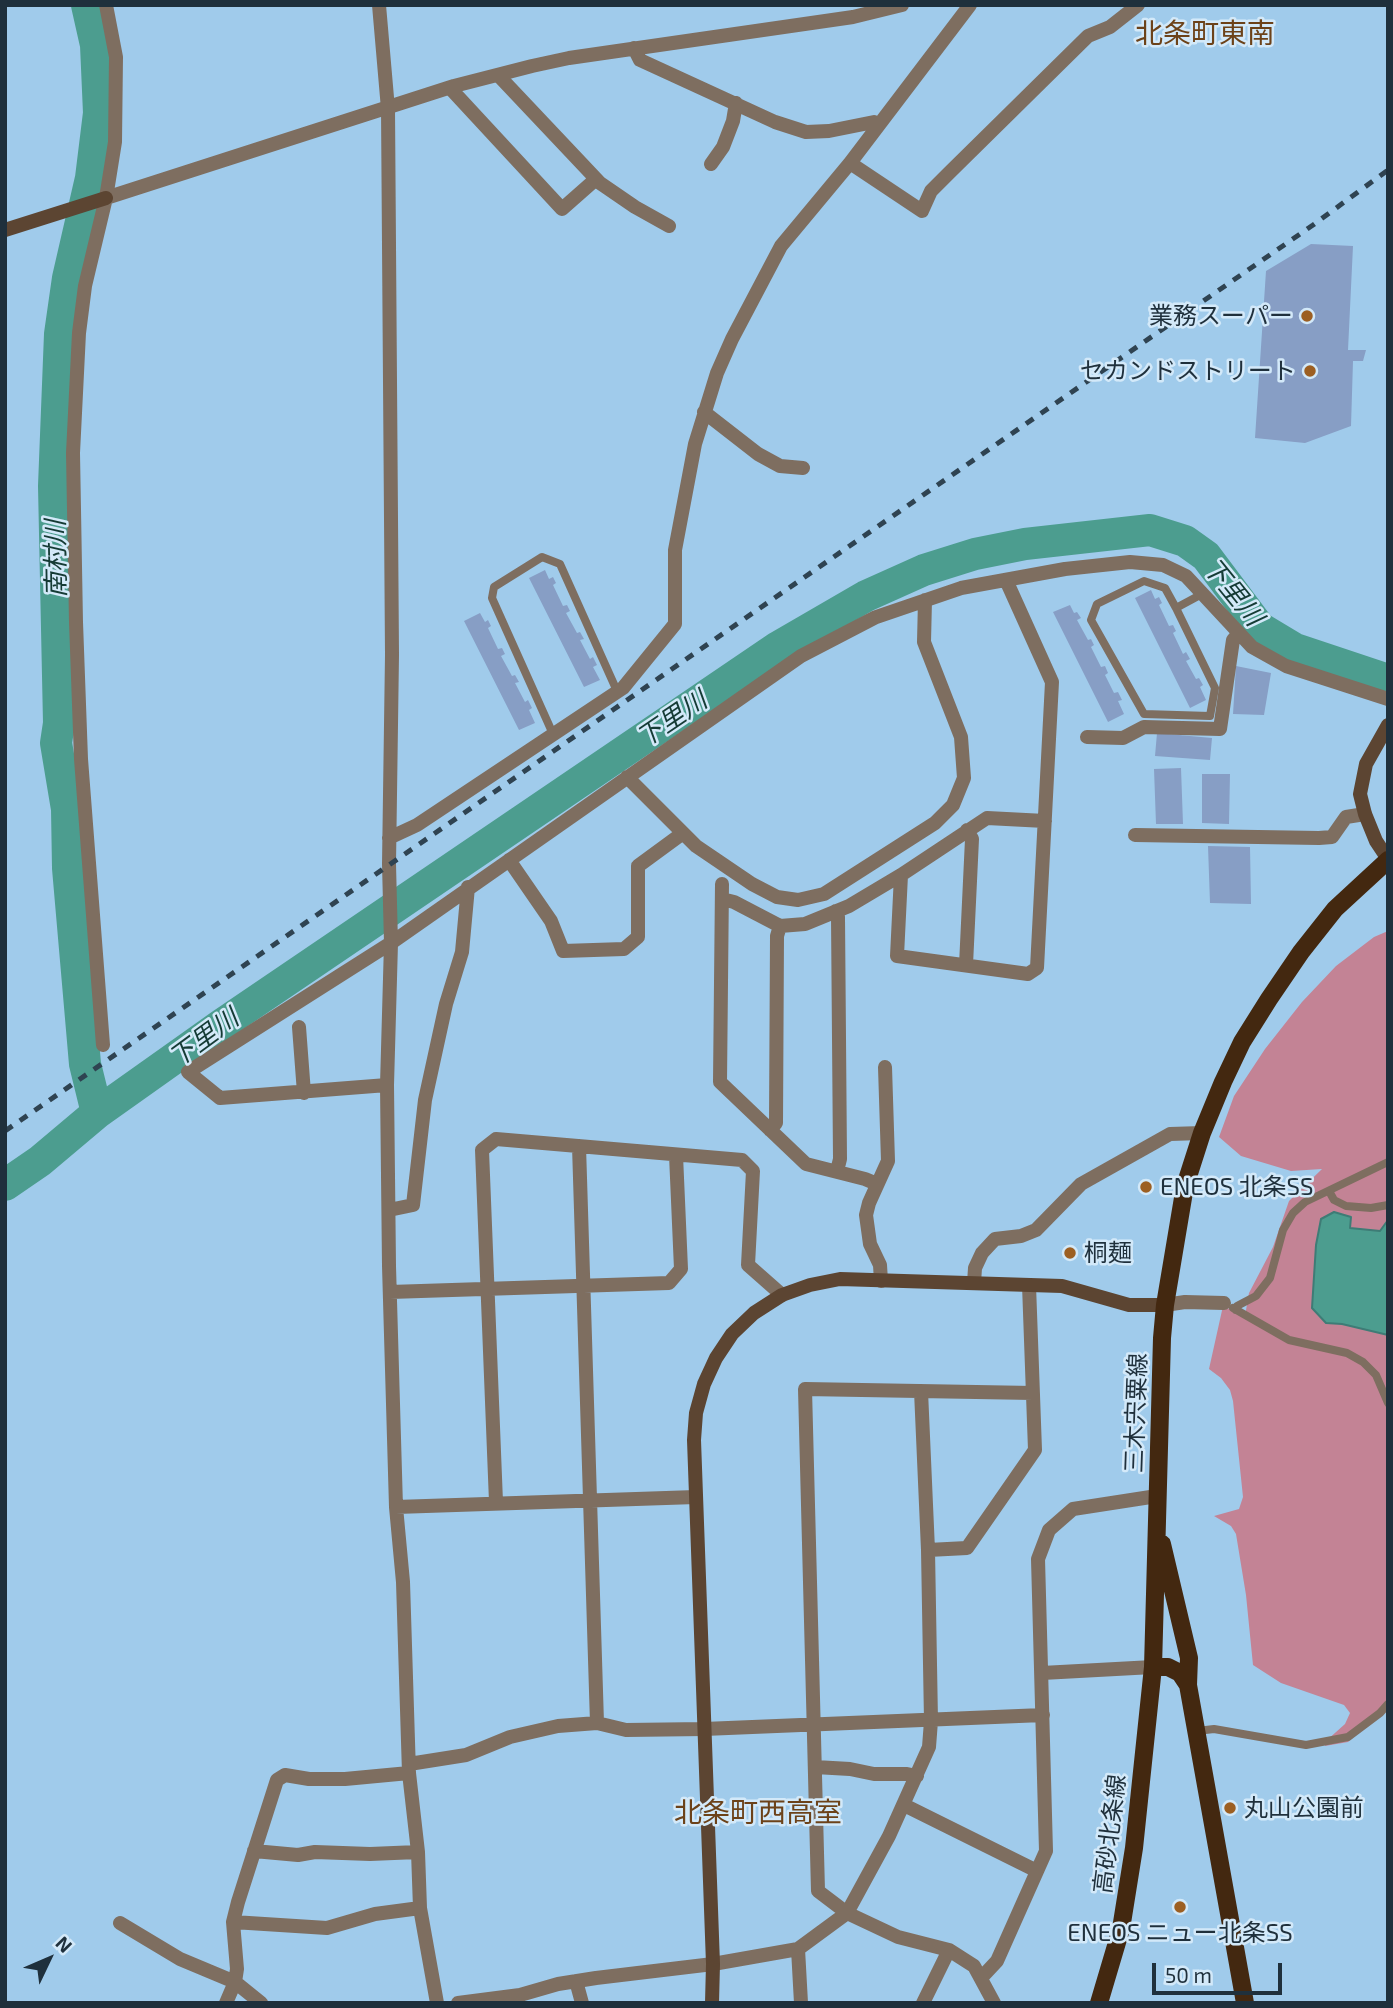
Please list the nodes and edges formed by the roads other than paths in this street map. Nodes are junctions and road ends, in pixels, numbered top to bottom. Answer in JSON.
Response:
{"nodes":[{"id":1,"x":106,"y":5,"type":"edge"},
{"id":2,"x":379,"y":5,"type":"edge"},
{"id":3,"x":902,"y":5,"type":"edge"},
{"id":4,"x":970,"y":5,"type":"edge"},
{"id":5,"x":1138,"y":5,"type":"edge"},
{"id":6,"x":634,"y":48,"type":"junction"},
{"id":7,"x":498,"y":75,"type":"junction"},
{"id":8,"x":450,"y":88,"type":"junction"},
{"id":9,"x":736,"y":103,"type":"junction"},
{"id":10,"x":388,"y":109,"type":"junction"},
{"id":11,"x":878,"y":124,"type":"junction"},
{"id":12,"x":850,"y":163,"type":"junction"},
{"id":13,"x":711,"y":164,"type":"dead end"},
{"id":14,"x":596,"y":178,"type":"junction"},
{"id":15,"x":106,"y":198,"type":"junction"},
{"id":16,"x":669,"y":226,"type":"dead end"},
{"id":17,"x":5,"y":230,"type":"edge"},
{"id":18,"x":704,"y":412,"type":"junction"},
{"id":19,"x":803,"y":468,"type":"dead end"},
{"id":20,"x":1006,"y":580,"type":"junction"},
{"id":21,"x":1202,"y":594,"type":"junction"},
{"id":22,"x":925,"y":600,"type":"junction"},
{"id":23,"x":1176,"y":608,"type":"junction"},
{"id":24,"x":1239,"y":633,"type":"junction"},
{"id":25,"x":617,"y":691,"type":"junction"},
{"id":26,"x":1388,"y":699,"type":"edge"},
{"id":27,"x":1388,"y":725,"type":"edge"},
{"id":28,"x":553,"y":734,"type":"junction"},
{"id":29,"x":1087,"y":737,"type":"dead end"},
{"id":30,"x":627,"y":777,"type":"junction"},
{"id":31,"x":1365,"y":814,"type":"junction"},
{"id":32,"x":1045,"y":821,"type":"junction"},
{"id":33,"x":967,"y":830,"type":"junction"},
{"id":34,"x":683,"y":833,"type":"junction"},
{"id":35,"x":1135,"y":835,"type":"dead end"},
{"id":36,"x":389,"y":838,"type":"junction"},
{"id":37,"x":1388,"y":859,"type":"edge"},
{"id":38,"x":509,"y":860,"type":"junction"},
{"id":39,"x":901,"y":875,"type":"junction"},
{"id":40,"x":468,"y":887,"type":"junction"},
{"id":41,"x":836,"y":911,"type":"junction"},
{"id":42,"x":780,"y":926,"type":"junction"},
{"id":43,"x":391,"y":939,"type":"junction"},
{"id":44,"x":966,"y":965,"type":"junction"},
{"id":45,"x":299,"y":1027,"type":"dead end"},
{"id":46,"x":103,"y":1045,"type":"dead end"},
{"id":47,"x":885,"y":1067,"type":"dead end"},
{"id":48,"x":387,"y":1085,"type":"junction"},
{"id":49,"x":304,"y":1093,"type":"junction"},
{"id":50,"x":771,"y":1130,"type":"junction"},
{"id":51,"x":1202,"y":1133,"type":"junction"},
{"id":52,"x":579,"y":1146,"type":"junction"},
{"id":53,"x":676,"y":1155,"type":"junction"},
{"id":54,"x":1388,"y":1162,"type":"edge"},
{"id":55,"x":837,"y":1171,"type":"junction"},
{"id":56,"x":877,"y":1185,"type":"junction"},
{"id":57,"x":1329,"y":1191,"type":"junction"},
{"id":58,"x":1388,"y":1205,"type":"edge"},
{"id":59,"x":389,"y":1210,"type":"junction"},
{"id":60,"x":881,"y":1280,"type":"junction"},
{"id":61,"x":974,"y":1283,"type":"junction"},
{"id":62,"x":1029,"y":1285,"type":"junction"},
{"id":63,"x":584,"y":1286,"type":"junction"},
{"id":64,"x":488,"y":1288,"type":"junction"},
{"id":65,"x":390,"y":1292,"type":"junction"},
{"id":66,"x":782,"y":1295,"type":"junction"},
{"id":67,"x":1165,"y":1305,"type":"junction"},
{"id":68,"x":1230,"y":1306,"type":"junction"},
{"id":69,"x":921,"y":1391,"type":"junction"},
{"id":70,"x":1033,"y":1393,"type":"junction"},
{"id":71,"x":1388,"y":1403,"type":"edge"},
{"id":72,"x":1157,"y":1496,"type":"junction"},
{"id":73,"x":696,"y":1497,"type":"junction"},
{"id":74,"x":591,"y":1500,"type":"junction"},
{"id":75,"x":496,"y":1502,"type":"junction"},
{"id":76,"x":396,"y":1507,"type":"junction"},
{"id":77,"x":1156,"y":1517,"type":"junction"},
{"id":78,"x":928,"y":1550,"type":"junction"},
{"id":79,"x":1153,"y":1667,"type":"junction"},
{"id":80,"x":1042,"y":1673,"type":"junction"},
{"id":81,"x":1188,"y":1685,"type":"junction"},
{"id":82,"x":1388,"y":1704,"type":"edge"},
{"id":83,"x":1043,"y":1715,"type":"junction"},
{"id":84,"x":931,"y":1721,"type":"junction"},
{"id":85,"x":597,"y":1723,"type":"junction"},
{"id":86,"x":814,"y":1725,"type":"junction"},
{"id":87,"x":704,"y":1729,"type":"junction"},
{"id":88,"x":1197,"y":1731,"type":"junction"},
{"id":89,"x":815,"y":1768,"type":"junction"},
{"id":90,"x":409,"y":1769,"type":"junction"},
{"id":91,"x":917,"y":1776,"type":"junction"},
{"id":92,"x":904,"y":1805,"type":"junction"},
{"id":93,"x":254,"y":1851,"type":"junction"},
{"id":94,"x":418,"y":1852,"type":"junction"},
{"id":95,"x":1037,"y":1871,"type":"junction"},
{"id":96,"x":420,"y":1908,"type":"junction"},
{"id":97,"x":847,"y":1913,"type":"junction"},
{"id":98,"x":233,"y":1922,"type":"junction"},
{"id":99,"x":120,"y":1923,"type":"dead end"},
{"id":100,"x":798,"y":1949,"type":"junction"},
{"id":101,"x":949,"y":1950,"type":"junction"},
{"id":102,"x":713,"y":1964,"type":"junction"},
{"id":103,"x":982,"y":1978,"type":"junction"},
{"id":104,"x":576,"y":1981,"type":"junction"},
{"id":105,"x":235,"y":1982,"type":"junction"},
{"id":106,"x":226,"y":2003,"type":"edge"},
{"id":107,"x":261,"y":2003,"type":"edge"},
{"id":108,"x":437,"y":2003,"type":"edge"},
{"id":109,"x":458,"y":2003,"type":"edge"},
{"id":110,"x":582,"y":2003,"type":"edge"},
{"id":111,"x":712,"y":2003,"type":"edge"},
{"id":112,"x":801,"y":2003,"type":"edge"},
{"id":113,"x":923,"y":2003,"type":"edge"},
{"id":114,"x":994,"y":2003,"type":"edge"},
{"id":115,"x":1099,"y":2003,"type":"edge"},
{"id":116,"x":1245,"y":2003,"type":"edge"}],
"edges":[{"from":1,"to":15,"type":"street"},
{"from":2,"to":10,"type":"street"},
{"from":3,"to":6,"type":"street"},
{"from":4,"to":11,"type":"street"},
{"from":5,"to":12,"type":"street"},
{"from":6,"to":7,"type":"street"},
{"from":6,"to":9,"type":"street"},
{"from":7,"to":8,"type":"street"},
{"from":7,"to":14,"type":"street"},
{"from":8,"to":10,"type":"street"},
{"from":8,"to":14,"type":"street"},
{"from":9,"to":11,"type":"street"},
{"from":9,"to":13,"type":"street"},
{"from":10,"to":15,"type":"street"},
{"from":10,"to":36,"type":"street"},
{"from":11,"to":12,"type":"street"},
{"from":12,"to":18,"type":"street"},
{"from":14,"to":16,"type":"street"},
{"from":15,"to":17,"type":"street"},
{"from":15,"to":46,"type":"street"},
{"from":18,"to":19,"type":"street"},
{"from":18,"to":25,"type":"street"},
{"from":20,"to":21,"type":"street"},
{"from":20,"to":22,"type":"street"},
{"from":20,"to":32,"type":"street"},
{"from":21,"to":23,"type":"lane"},
{"from":21,"to":24,"type":"street"},
{"from":22,"to":30,"type":"street"},
{"from":22,"to":34,"type":"street"},
{"from":23,"to":23,"type":"lane"},
{"from":24,"to":26,"type":"street"},
{"from":24,"to":29,"type":"street"},
{"from":25,"to":28,"type":"street"},
{"from":25,"to":28,"type":"lane"},
{"from":27,"to":31,"type":"street"},
{"from":28,"to":36,"type":"street"},
{"from":30,"to":34,"type":"street"},
{"from":30,"to":38,"type":"street"},
{"from":31,"to":35,"type":"street"},
{"from":31,"to":37,"type":"street"},
{"from":32,"to":33,"type":"street"},
{"from":32,"to":44,"type":"street"},
{"from":33,"to":39,"type":"street"},
{"from":33,"to":44,"type":"street"},
{"from":34,"to":38,"type":"street"},
{"from":36,"to":43,"type":"street"},
{"from":37,"to":51,"type":"main road","name":"三木宍粟線"},
{"from":38,"to":40,"type":"street"},
{"from":39,"to":41,"type":"street"},
{"from":39,"to":44,"type":"street"},
{"from":40,"to":43,"type":"street"},
{"from":40,"to":59,"type":"street"},
{"from":41,"to":42,"type":"street"},
{"from":41,"to":55,"type":"street"},
{"from":42,"to":50,"type":"street"},
{"from":42,"to":50,"type":"street"},
{"from":43,"to":48,"type":"street"},
{"from":43,"to":49,"type":"street"},
{"from":45,"to":49,"type":"street"},
{"from":47,"to":56,"type":"street"},
{"from":48,"to":49,"type":"street"},
{"from":48,"to":59,"type":"street"},
{"from":50,"to":55,"type":"street"},
{"from":51,"to":61,"type":"street"},
{"from":51,"to":67,"type":"main road","name":"三木宍粟線"},
{"from":52,"to":53,"type":"street"},
{"from":52,"to":63,"type":"street"},
{"from":52,"to":64,"type":"street"},
{"from":53,"to":63,"type":"street"},
{"from":53,"to":66,"type":"street"},
{"from":54,"to":57,"type":"lane"},
{"from":55,"to":56,"type":"street"},
{"from":56,"to":60,"type":"street"},
{"from":57,"to":58,"type":"lane"},
{"from":57,"to":68,"type":"lane"},
{"from":59,"to":65,"type":"street"},
{"from":60,"to":61,"type":"street"},
{"from":60,"to":66,"type":"street"},
{"from":61,"to":62,"type":"street"},
{"from":62,"to":67,"type":"street"},
{"from":62,"to":70,"type":"street"},
{"from":63,"to":64,"type":"street"},
{"from":63,"to":74,"type":"street"},
{"from":64,"to":65,"type":"street"},
{"from":64,"to":75,"type":"street"},
{"from":65,"to":76,"type":"street"},
{"from":66,"to":73,"type":"street"},
{"from":67,"to":68,"type":"street"},
{"from":67,"to":72,"type":"main road","name":"三木宍粟線"},
{"from":68,"to":71,"type":"lane"},
{"from":69,"to":70,"type":"street"},
{"from":69,"to":78,"type":"street"},
{"from":69,"to":86,"type":"street"},
{"from":70,"to":78,"type":"street"},
{"from":72,"to":77,"type":"main road","name":"三木宍粟線"},
{"from":72,"to":80,"type":"street"},
{"from":73,"to":74,"type":"street"},
{"from":73,"to":87,"type":"street"},
{"from":74,"to":75,"type":"street"},
{"from":74,"to":85,"type":"street"},
{"from":75,"to":76,"type":"street"},
{"from":76,"to":90,"type":"street"},
{"from":77,"to":79,"type":"main road","name":"三木宍粟線"},
{"from":77,"to":81,"type":"main road"},
{"from":78,"to":84,"type":"street"},
{"from":79,"to":80,"type":"street"},
{"from":79,"to":81,"type":"main road"},
{"from":79,"to":115,"type":"main road","name":"高砂北条線"},
{"from":80,"to":83,"type":"street"},
{"from":81,"to":88,"type":"main road"},
{"from":82,"to":88,"type":"lane"},
{"from":83,"to":84,"type":"street"},
{"from":83,"to":95,"type":"street"},
{"from":84,"to":86,"type":"street"},
{"from":84,"to":91,"type":"street"},
{"from":85,"to":87,"type":"street"},
{"from":85,"to":90,"type":"street"},
{"from":86,"to":87,"type":"street"},
{"from":86,"to":89,"type":"street"},
{"from":87,"to":102,"type":"street"},
{"from":88,"to":116,"type":"main road"},
{"from":89,"to":91,"type":"street"},
{"from":89,"to":97,"type":"street"},
{"from":90,"to":93,"type":"street"},
{"from":90,"to":94,"type":"street"},
{"from":91,"to":92,"type":"street"},
{"from":92,"to":95,"type":"street"},
{"from":92,"to":97,"type":"street"},
{"from":93,"to":94,"type":"street"},
{"from":93,"to":98,"type":"street"},
{"from":94,"to":96,"type":"street"},
{"from":95,"to":103,"type":"street"},
{"from":96,"to":98,"type":"street"},
{"from":96,"to":108,"type":"street"},
{"from":97,"to":100,"type":"street"},
{"from":97,"to":101,"type":"street"},
{"from":98,"to":105,"type":"street"},
{"from":99,"to":105,"type":"street"},
{"from":100,"to":102,"type":"street"},
{"from":100,"to":112,"type":"street"},
{"from":101,"to":103,"type":"street"},
{"from":101,"to":113,"type":"street"},
{"from":102,"to":104,"type":"street"},
{"from":102,"to":111,"type":"street"},
{"from":103,"to":114,"type":"street"},
{"from":104,"to":109,"type":"street"},
{"from":104,"to":110,"type":"street"},
{"from":105,"to":106,"type":"street"},
{"from":105,"to":107,"type":"street"}]}
